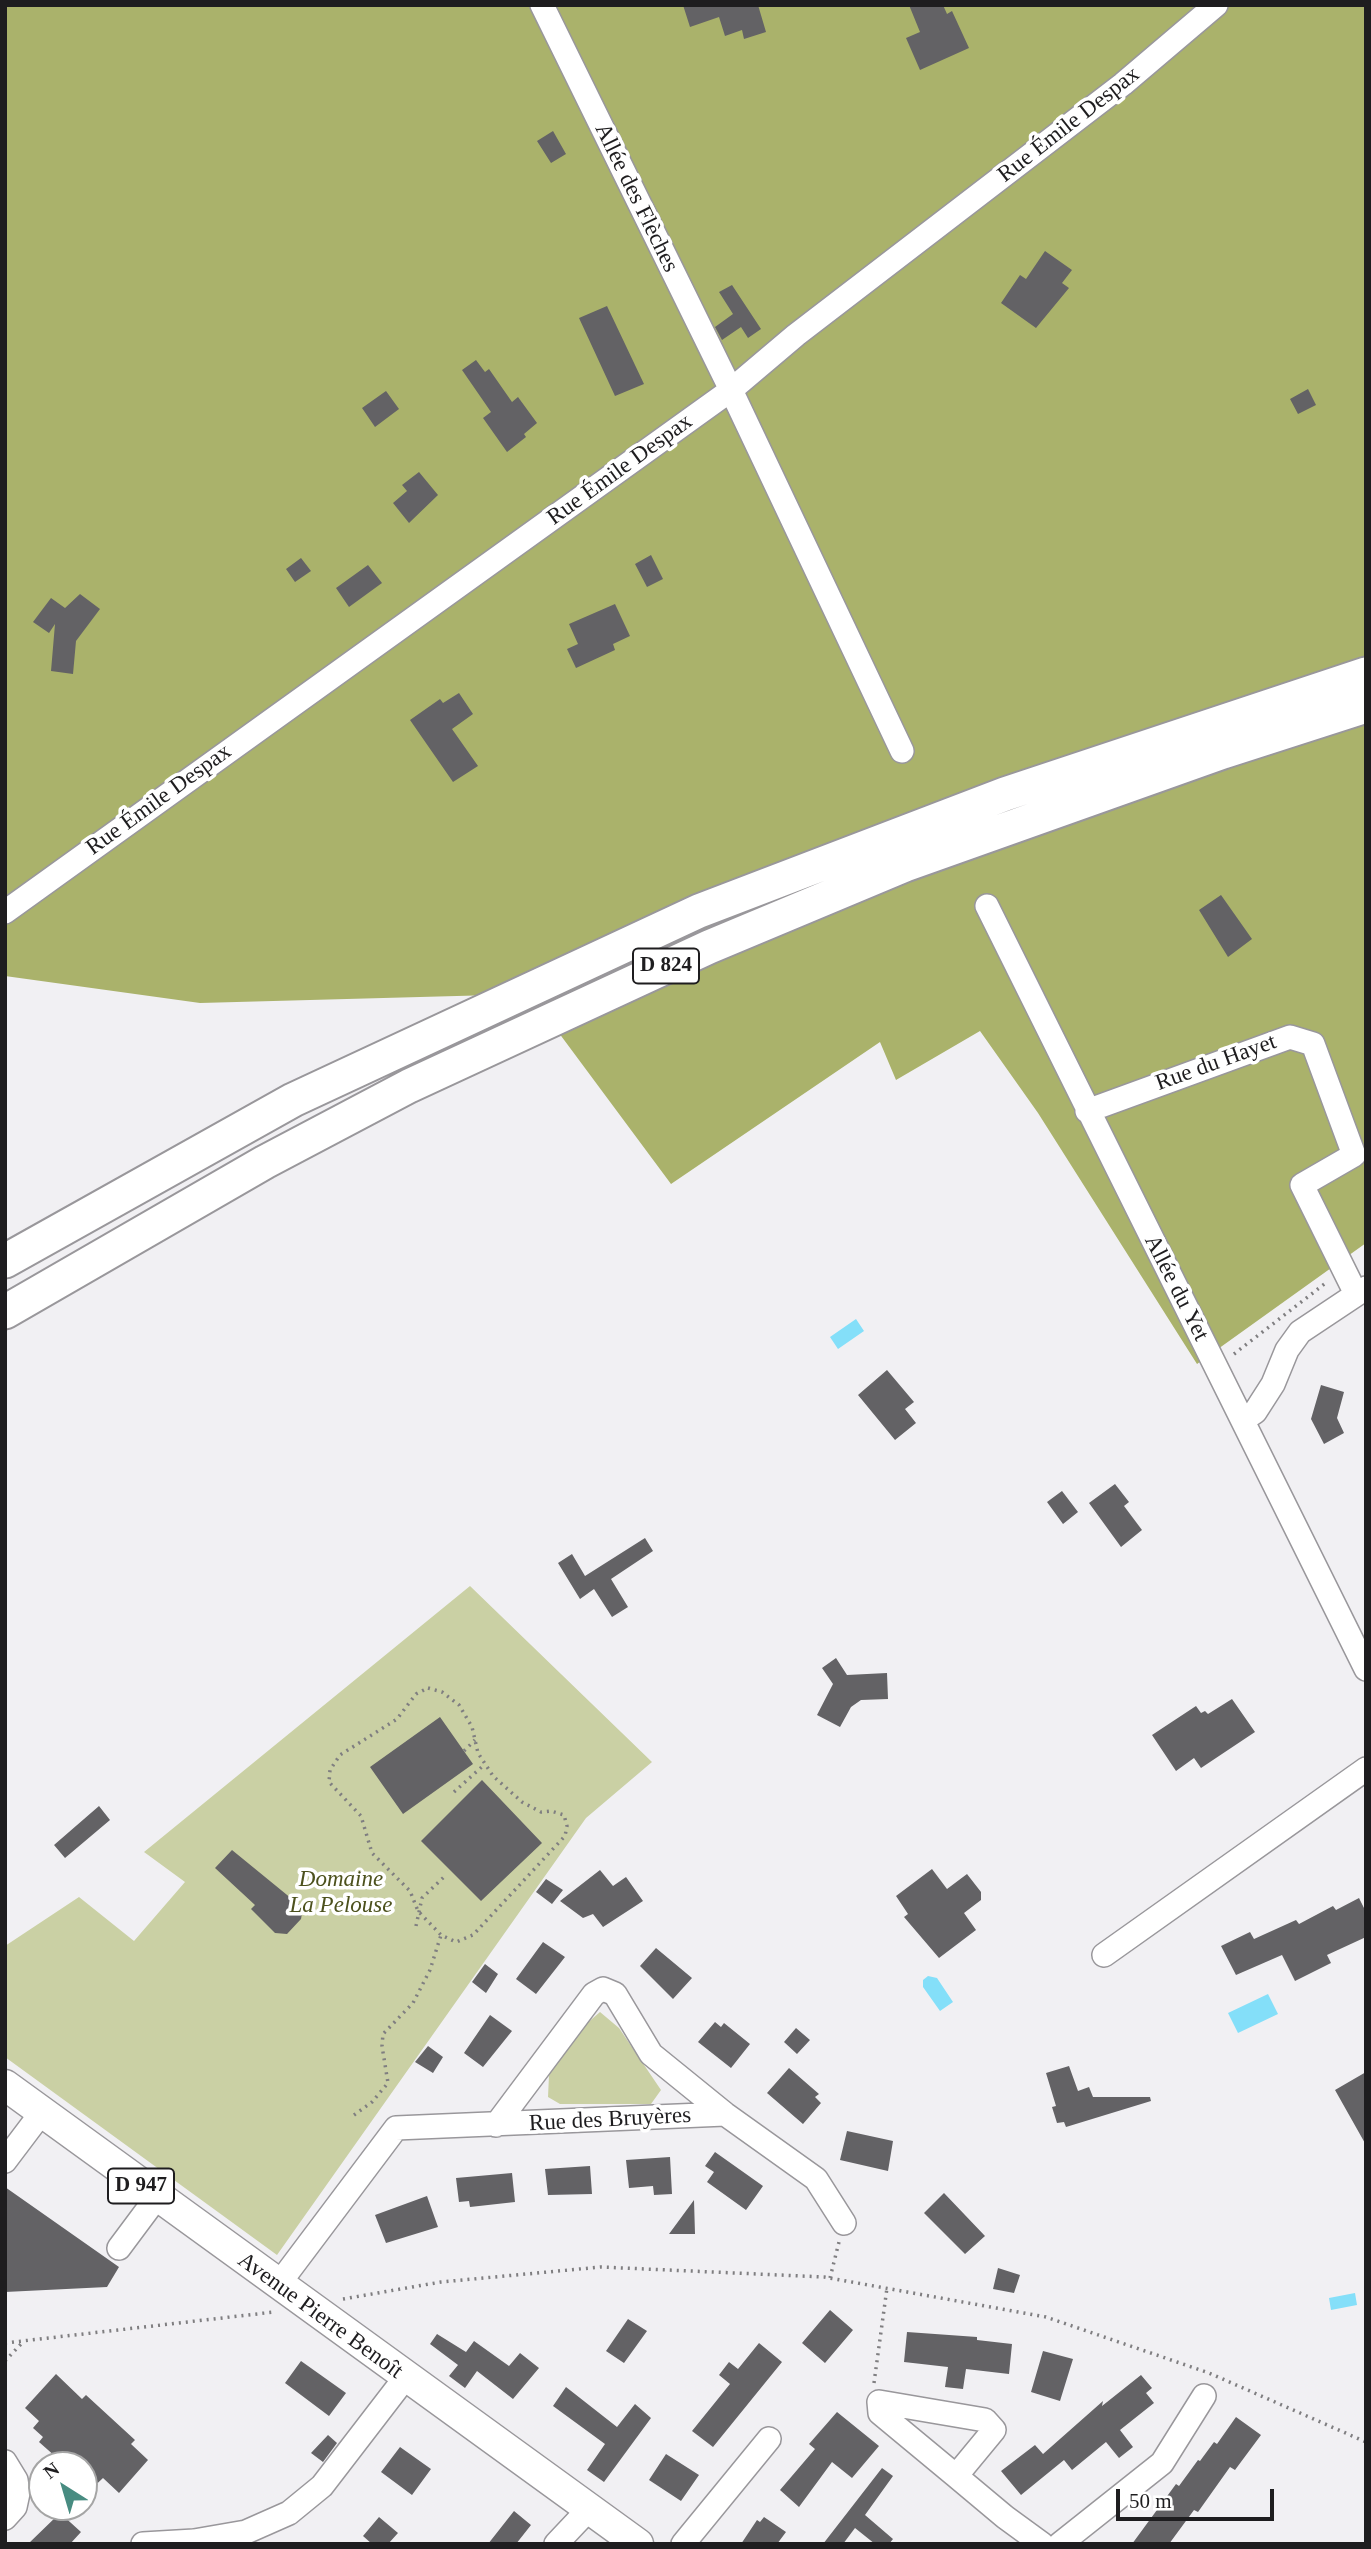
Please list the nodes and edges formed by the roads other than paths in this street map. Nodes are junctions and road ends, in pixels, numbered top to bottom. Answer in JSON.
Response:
{"nodes":[{"id":1,"x":542,"y":5,"type":"edge"},
{"id":2,"x":1216,"y":5,"type":"edge"},
{"id":3,"x":731,"y":390,"type":"junction"},
{"id":4,"x":1366,"y":674,"type":"edge"},
{"id":5,"x":1366,"y":706,"type":"edge"},
{"id":6,"x":902,"y":751,"type":"dead end"},
{"id":7,"x":987,"y":906,"type":"dead end"},
{"id":8,"x":5,"y":912,"type":"edge"},
{"id":9,"x":1087,"y":1111,"type":"junction"},
{"id":10,"x":196,"y":1153,"type":"junction"},
{"id":11,"x":1360,"y":1153,"type":"edge"},
{"id":12,"x":5,"y":1241,"type":"edge"},
{"id":13,"x":121,"y":1245,"type":"junction"},
{"id":14,"x":5,"y":1261,"type":"edge"},
{"id":15,"x":1361,"y":1291,"type":"edge"},
{"id":16,"x":5,"y":1312,"type":"edge"},
{"id":17,"x":5,"y":1331,"type":"edge"},
{"id":18,"x":1243,"y":1420,"type":"junction"},
{"id":19,"x":1366,"y":1669,"type":"edge"},
{"id":20,"x":1366,"y":1769,"type":"edge"},
{"id":21,"x":1104,"y":1955,"type":"dead end"},
{"id":22,"x":5,"y":2085,"type":"edge"},
{"id":23,"x":42,"y":2112,"type":"junction"},
{"id":24,"x":725,"y":2114,"type":"junction"},
{"id":25,"x":496,"y":2125,"type":"junction"},
{"id":26,"x":5,"y":2161,"type":"edge"},
{"id":27,"x":157,"y":2197,"type":"junction"},
{"id":28,"x":844,"y":2223,"type":"road end"},
{"id":29,"x":119,"y":2248,"type":"dead end"},
{"id":30,"x":277,"y":2298,"type":"junction"},
{"id":31,"x":405,"y":2378,"type":"junction"},
{"id":32,"x":1204,"y":2396,"type":"dead end"},
{"id":33,"x":769,"y":2439,"type":"dead end"},
{"id":34,"x":11,"y":2471,"type":"edge"},
{"id":35,"x":956,"y":2476,"type":"junction"},
{"id":36,"x":589,"y":2509,"type":"junction"},
{"id":37,"x":5,"y":2518,"type":"edge"},
{"id":38,"x":194,"y":2542,"type":"edge"},
{"id":39,"x":143,"y":2544,"type":"edge"},
{"id":40,"x":556,"y":2544,"type":"edge"},
{"id":41,"x":638,"y":2544,"type":"edge"},
{"id":42,"x":683,"y":2544,"type":"edge"},
{"id":43,"x":1042,"y":2544,"type":"edge"},
{"id":44,"x":1060,"y":2544,"type":"edge"}],
"edges":[{"from":1,"to":3,"type":"street","name":"Allée des Flèches"},
{"from":2,"to":3,"type":"street","name":"Rue Émile Despax"},
{"from":3,"to":6,"type":"street","name":"Allée des Flèches"},
{"from":3,"to":8,"type":"street","name":"Rue Émile Despax"},
{"from":4,"to":10,"type":"highway","number":"D 824"},
{"from":5,"to":13,"type":"highway","number":"D 824"},
{"from":7,"to":9,"type":"street","name":"Allée du Yet"},
{"from":9,"to":11,"type":"street","name":"Rue du Hayet"},
{"from":9,"to":18,"type":"street","name":"Allée du Yet"},
{"from":10,"to":12,"type":"highway"},
{"from":10,"to":14,"type":"highway","number":"D 824"},
{"from":11,"to":15,"type":"street","name":"Rue du Hayet"},
{"from":13,"to":16,"type":"highway","number":"D 824"},
{"from":13,"to":17,"type":"highway"},
{"from":15,"to":18,"type":"street"},
{"from":18,"to":19,"type":"street","name":"Allée du Yet"},
{"from":20,"to":21,"type":"street"},
{"from":22,"to":23,"type":"main road","name":"Avenue Pierre Benoît","number":"D 947"},
{"from":23,"to":26,"type":"street"},
{"from":23,"to":27,"type":"main road","name":"Avenue Pierre Benoît","number":"D 947"},
{"from":24,"to":25,"type":"street","name":"Rue des Bruyères"},
{"from":24,"to":25,"type":"street","name":"Rue des Bruyères"},
{"from":24,"to":28,"type":"street","name":"Rue des Bruyères"},
{"from":25,"to":30,"type":"street","name":"Rue des Bruyères"},
{"from":27,"to":29,"type":"street"},
{"from":27,"to":30,"type":"main road","name":"Avenue Pierre Benoît","number":"D 947"},
{"from":30,"to":31,"type":"main road","name":"Avenue Pierre Benoît","number":"D 947"},
{"from":31,"to":36,"type":"main road","name":"Avenue Pierre Benoît","number":"D 947"},
{"from":31,"to":38,"type":"street"},
{"from":32,"to":44,"type":"street"},
{"from":33,"to":42,"type":"street"},
{"from":34,"to":37,"type":"street"},
{"from":35,"to":35,"type":"street"},
{"from":35,"to":43,"type":"street"},
{"from":36,"to":40,"type":"street"},
{"from":36,"to":41,"type":"main road","name":"Avenue Pierre Benoît","number":"D 947"},
{"from":38,"to":39,"type":"street"}]}
